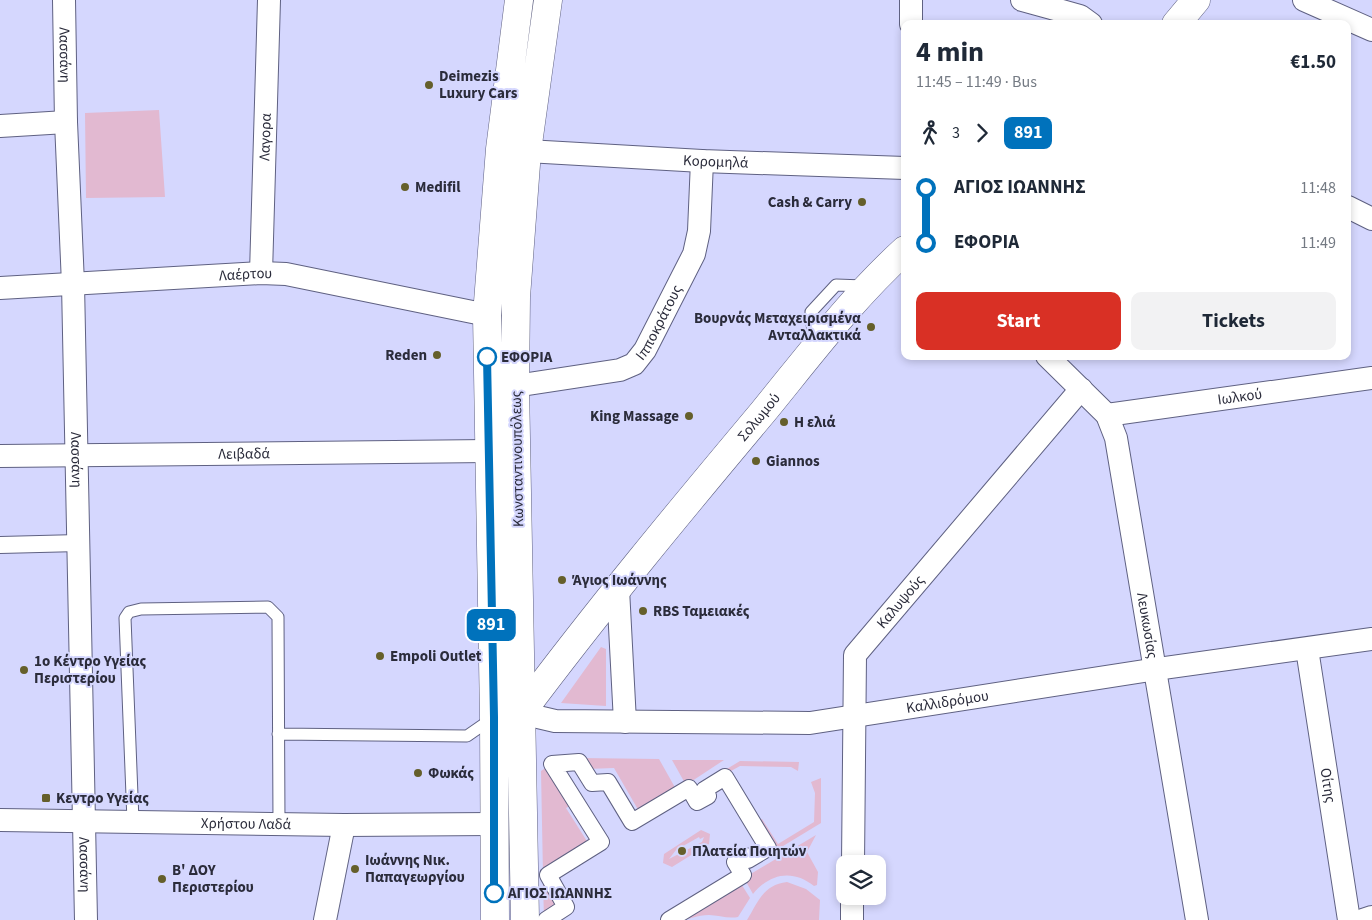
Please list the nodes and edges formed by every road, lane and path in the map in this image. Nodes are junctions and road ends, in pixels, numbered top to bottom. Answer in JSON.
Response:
{"nodes":[{"id":1,"x":64,"y":0,"type":"edge"},
{"id":2,"x":269,"y":0,"type":"edge"},
{"id":3,"x":519,"y":0,"type":"edge"},
{"id":4,"x":548,"y":0,"type":"edge"},
{"id":5,"x":911,"y":0,"type":"edge"},
{"id":6,"x":1022,"y":0,"type":"edge"},
{"id":7,"x":1196,"y":0,"type":"edge"},
{"id":8,"x":1304,"y":0,"type":"edge"},
{"id":9,"x":911,"y":20,"type":"edge"},
{"id":10,"x":1086,"y":20,"type":"edge"},
{"id":11,"x":1179,"y":20,"type":"edge"},
{"id":12,"x":1349,"y":20,"type":"edge"},
{"id":13,"x":1351,"y":21,"type":"edge"},
{"id":14,"x":1372,"y":30,"type":"edge"},
{"id":15,"x":66,"y":122,"type":"junction"},
{"id":16,"x":0,"y":126,"type":"edge"},
{"id":17,"x":527,"y":151,"type":"junction"},
{"id":18,"x":702,"y":161,"type":"junction"},
{"id":19,"x":901,"y":168,"type":"edge"},
{"id":20,"x":1351,"y":208,"type":"edge"},
{"id":21,"x":1372,"y":218,"type":"edge"},
{"id":22,"x":901,"y":254,"type":"edge"},
{"id":23,"x":261,"y":273,"type":"junction"},
{"id":24,"x":73,"y":284,"type":"junction"},
{"id":25,"x":0,"y":288,"type":"edge"},
{"id":26,"x":487,"y":315,"type":"junction"},
{"id":27,"x":1051,"y":360,"type":"edge"},
{"id":28,"x":1372,"y":378,"type":"edge"},
{"id":29,"x":515,"y":386,"type":"junction"},
{"id":30,"x":1080,"y":389,"type":"junction"},
{"id":31,"x":1107,"y":415,"type":"junction"},
{"id":32,"x":488,"y":451,"type":"junction"},
{"id":33,"x":77,"y":455,"type":"junction"},
{"id":34,"x":0,"y":456,"type":"edge"},
{"id":35,"x":79,"y":543,"type":"junction"},
{"id":36,"x":0,"y":545,"type":"edge"},
{"id":37,"x":618,"y":590,"type":"junction"},
{"id":38,"x":1372,"y":639,"type":"edge"},
{"id":39,"x":1307,"y":649,"type":"junction"},
{"id":40,"x":1157,"y":669,"type":"junction"},
{"id":41,"x":521,"y":713,"type":"junction"},
{"id":42,"x":855,"y":716,"type":"junction"},
{"id":43,"x":494,"y":717,"type":"junction"},
{"id":44,"x":625,"y":722,"type":"junction"},
{"id":45,"x":278,"y":734,"type":"junction"},
{"id":46,"x":0,"y":820,"type":"edge"},
{"id":47,"x":85,"y":821,"type":"junction"},
{"id":48,"x":133,"y":821,"type":"junction"},
{"id":49,"x":279,"y":822,"type":"junction"},
{"id":50,"x":493,"y":824,"type":"junction"},
{"id":51,"x":344,"y":825,"type":"junction"},
{"id":52,"x":853,"y":855,"type":"edge"},
{"id":53,"x":852,"y":905,"type":"edge"},
{"id":54,"x":1372,"y":917,"type":"edge"},
{"id":55,"x":86,"y":920,"type":"edge"},
{"id":56,"x":325,"y":920,"type":"edge"},
{"id":57,"x":495,"y":920,"type":"edge"},
{"id":58,"x":525,"y":920,"type":"edge"},
{"id":59,"x":546,"y":920,"type":"edge"},
{"id":60,"x":669,"y":920,"type":"edge"},
{"id":61,"x":852,"y":920,"type":"edge"},
{"id":62,"x":1198,"y":920,"type":"edge"},
{"id":63,"x":1349,"y":920,"type":"edge"},
{"id":64,"x":1363,"y":920,"type":"edge"}],
"edges":[{"from":1,"to":15,"type":"street","name":"Λασσάνη"},
{"from":2,"to":23,"type":"street","name":"Λαγορα"},
{"from":3,"to":26,"type":"main road","name":"Κωνσταντινουπόλεως"},
{"from":4,"to":17,"type":"main road","name":"Κωνσταντινουπόλεως"},
{"from":5,"to":9,"type":"street"},
{"from":6,"to":10,"type":"street"},
{"from":7,"to":11,"type":"main road"},
{"from":8,"to":12,"type":"street"},
{"from":13,"to":14,"type":"street"},
{"from":15,"to":16,"type":"street"},
{"from":15,"to":24,"type":"street","name":"Λασσάνη"},
{"from":17,"to":18,"type":"street","name":"Κορομηλά"},
{"from":17,"to":29,"type":"main road","name":"Κωνσταντινουπόλεως"},
{"from":18,"to":19,"type":"street","name":"Κορομηλά"},
{"from":18,"to":29,"type":"street","name":"Ιπποκράτους"},
{"from":20,"to":21,"type":"street"},
{"from":22,"to":37,"type":"main road","name":"Σολωμού"},
{"from":23,"to":24,"type":"street","name":"Λαέρτου"},
{"from":23,"to":26,"type":"street","name":"Λαέρτου"},
{"from":24,"to":25,"type":"street","name":"Λαέρτου"},
{"from":24,"to":33,"type":"street","name":"Λασσάνη"},
{"from":26,"to":32,"type":"main road","name":"Κωνσταντινουπόλεως"},
{"from":27,"to":30,"type":"street","name":"Λευκωσίας"},
{"from":28,"to":31,"type":"street","name":"Ιωλκού"},
{"from":29,"to":41,"type":"main road","name":"Κωνσταντινουπόλεως"},
{"from":30,"to":31,"type":"street","name":"Λευκωσίας"},
{"from":30,"to":42,"type":"street","name":"Καλυψούς"},
{"from":31,"to":40,"type":"street","name":"Λευκωσίας"},
{"from":32,"to":33,"type":"street","name":"Λειβαδά"},
{"from":32,"to":43,"type":"main road","name":"Κωνσταντινουπόλεως"},
{"from":33,"to":34,"type":"street","name":"Λειβαδά"},
{"from":33,"to":35,"type":"street","name":"Λασσάνη"},
{"from":35,"to":36,"type":"street"},
{"from":35,"to":47,"type":"street","name":"Λασσάνη"},
{"from":37,"to":41,"type":"main road","name":"Σολωμού"},
{"from":37,"to":44,"type":"street"},
{"from":38,"to":39,"type":"street","name":"Καλλιδρόμου"},
{"from":39,"to":40,"type":"street","name":"Καλλιδρόμου"},
{"from":39,"to":63,"type":"street","name":"Οίτης"},
{"from":40,"to":42,"type":"street","name":"Καλλιδρόμου"},
{"from":40,"to":62,"type":"street","name":"Λευκωσίας"},
{"from":41,"to":43,"type":"main road"},
{"from":41,"to":44,"type":"street","name":"Καλλιδρόμου"},
{"from":41,"to":58,"type":"main road","name":"Κωνσταντινουπόλεως"},
{"from":42,"to":44,"type":"street","name":"Καλλιδρόμου"},
{"from":42,"to":52,"type":"street","name":"Καλυψούς"},
{"from":43,"to":45,"type":"lane"},
{"from":43,"to":50,"type":"main road","name":"Κωνσταντινουπόλεως"},
{"from":45,"to":48,"type":"lane"},
{"from":45,"to":49,"type":"lane"},
{"from":46,"to":47,"type":"street","name":"Χρήστου Λαδά"},
{"from":47,"to":48,"type":"street","name":"Χρήστου Λαδά"},
{"from":47,"to":55,"type":"street","name":"Λασσάνη"},
{"from":48,"to":49,"type":"street","name":"Χρήστου Λαδά"},
{"from":49,"to":51,"type":"street","name":"Χρήστου Λαδά"},
{"from":50,"to":51,"type":"street","name":"Χρήστου Λαδά"},
{"from":50,"to":57,"type":"main road","name":"Κωνσταντινουπόλεως"},
{"from":51,"to":56,"type":"street"},
{"from":53,"to":61,"type":"street"},
{"from":54,"to":64,"type":"street"},
{"from":59,"to":60,"type":"street"}]}
